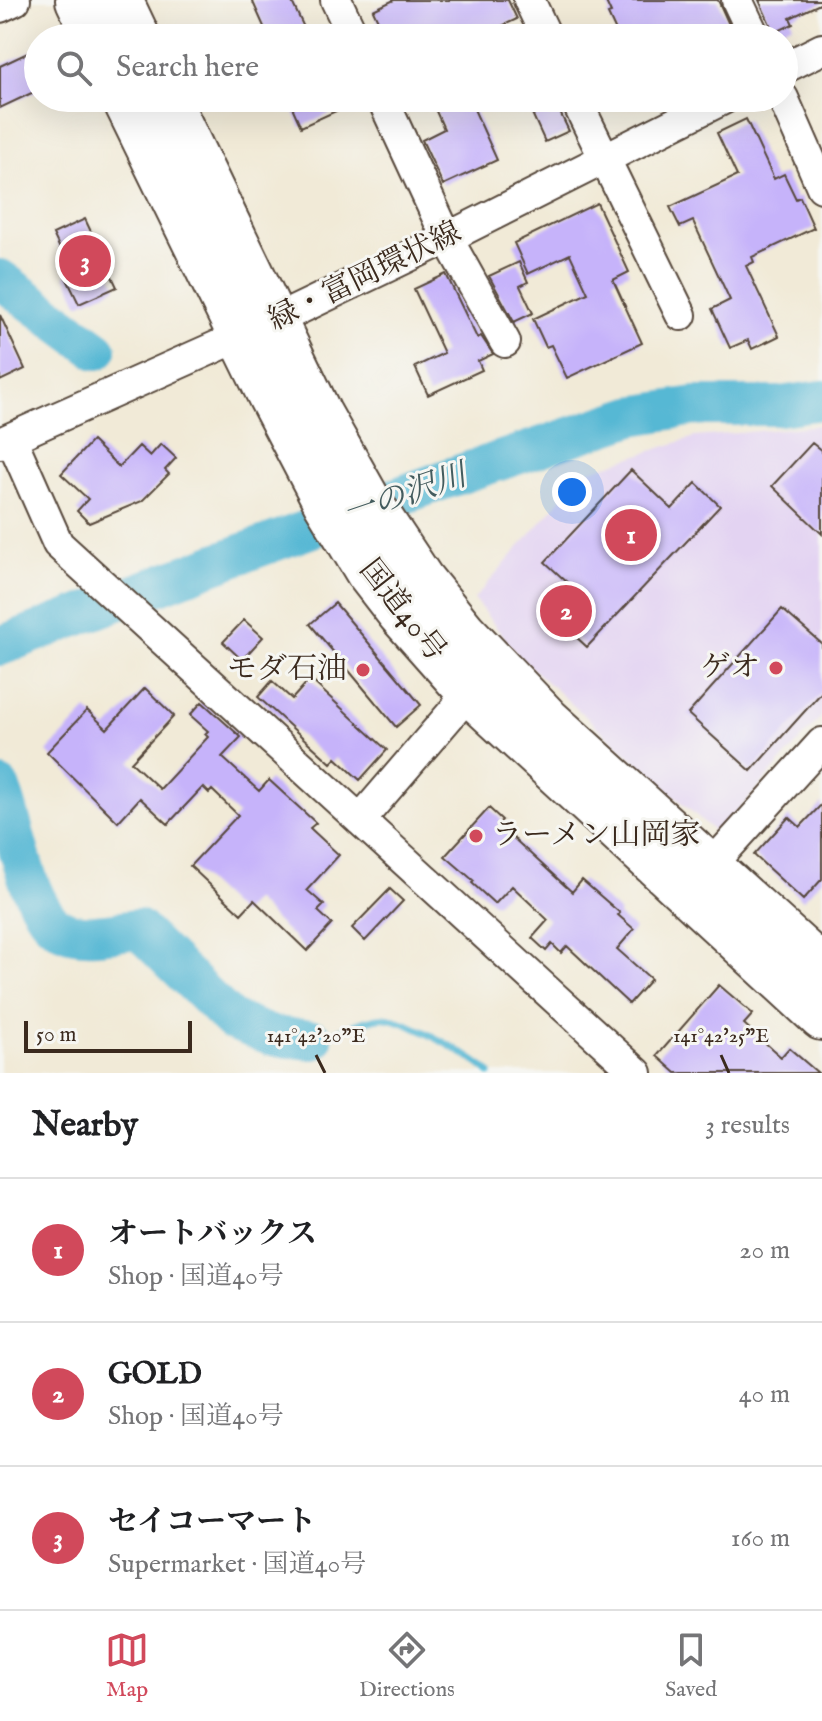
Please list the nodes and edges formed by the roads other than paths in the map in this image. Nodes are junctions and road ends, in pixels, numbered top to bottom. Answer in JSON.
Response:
{"nodes":[{"id":1,"x":15,"y":0,"type":"edge"},
{"id":2,"x":78,"y":0,"type":"edge"},
{"id":3,"x":120,"y":0,"type":"edge"},
{"id":4,"x":336,"y":0,"type":"edge"},
{"id":5,"x":529,"y":0,"type":"edge"},
{"id":6,"x":737,"y":0,"type":"edge"},
{"id":7,"x":0,"y":7,"type":"edge"},
{"id":8,"x":89,"y":24,"type":"edge"},
{"id":9,"x":131,"y":24,"type":"edge"},
{"id":10,"x":347,"y":24,"type":"edge"},
{"id":11,"x":540,"y":24,"type":"edge"},
{"id":12,"x":748,"y":24,"type":"edge"},
{"id":13,"x":822,"y":49,"type":"edge"},
{"id":14,"x":798,"y":61,"type":"edge"},
{"id":15,"x":132,"y":112,"type":"edge"},
{"id":16,"x":172,"y":112,"type":"edge"},
{"id":17,"x":388,"y":112,"type":"edge"},
{"id":18,"x":582,"y":112,"type":"edge"},
{"id":19,"x":697,"y":112,"type":"edge"},
{"id":20,"x":789,"y":112,"type":"edge"},
{"id":21,"x":604,"y":159,"type":"junction"},
{"id":22,"x":822,"y":187,"type":"edge"},
{"id":23,"x":447,"y":238,"type":"junction"},
{"id":24,"x":681,"y":315,"type":"dead end"},
{"id":25,"x":257,"y":329,"type":"junction"},
{"id":26,"x":505,"y":342,"type":"dead end"},
{"id":27,"x":5,"y":440,"type":"edge"},
{"id":28,"x":325,"y":463,"type":"junction"},
{"id":29,"x":482,"y":679,"type":"junction"},
{"id":30,"x":822,"y":743,"type":"edge"},
{"id":31,"x":360,"y":820,"type":"junction"},
{"id":32,"x":697,"y":880,"type":"junction"},
{"id":33,"x":822,"y":968,"type":"edge"},
{"id":34,"x":822,"y":1018,"type":"edge"},
{"id":35,"x":637,"y":1073,"type":"edge"}],
"edges":[{"from":1,"to":7,"type":"street"},
{"from":2,"to":8,"type":"highway"},
{"from":3,"to":9,"type":"highway"},
{"from":4,"to":10,"type":"street"},
{"from":5,"to":11,"type":"street"},
{"from":6,"to":12,"type":"street"},
{"from":13,"to":14,"type":"street"},
{"from":15,"to":25,"type":"highway","name":"国道40号"},
{"from":16,"to":25,"type":"highway","name":"国道40号"},
{"from":17,"to":23,"type":"street"},
{"from":18,"to":21,"type":"street"},
{"from":19,"to":21,"type":"street","name":"緑・富岡環状線"},
{"from":20,"to":22,"type":"street"},
{"from":21,"to":23,"type":"street","name":"緑・富岡環状線"},
{"from":21,"to":24,"type":"street"},
{"from":23,"to":25,"type":"street","name":"緑・富岡環状線"},
{"from":23,"to":26,"type":"street"},
{"from":25,"to":27,"type":"street","name":"緑・富岡環状線"},
{"from":25,"to":28,"type":"highway","name":"国道40号"},
{"from":27,"to":31,"type":"street"},
{"from":28,"to":29,"type":"highway","name":"国道40号"},
{"from":28,"to":29,"type":"highway","name":"国道40号"},
{"from":29,"to":31,"type":"street"},
{"from":29,"to":32,"type":"highway","name":"国道40号"},
{"from":30,"to":32,"type":"street"},
{"from":31,"to":35,"type":"street"},
{"from":32,"to":33,"type":"highway","name":"国道40号"},
{"from":32,"to":34,"type":"highway","name":"国道40号"}]}
